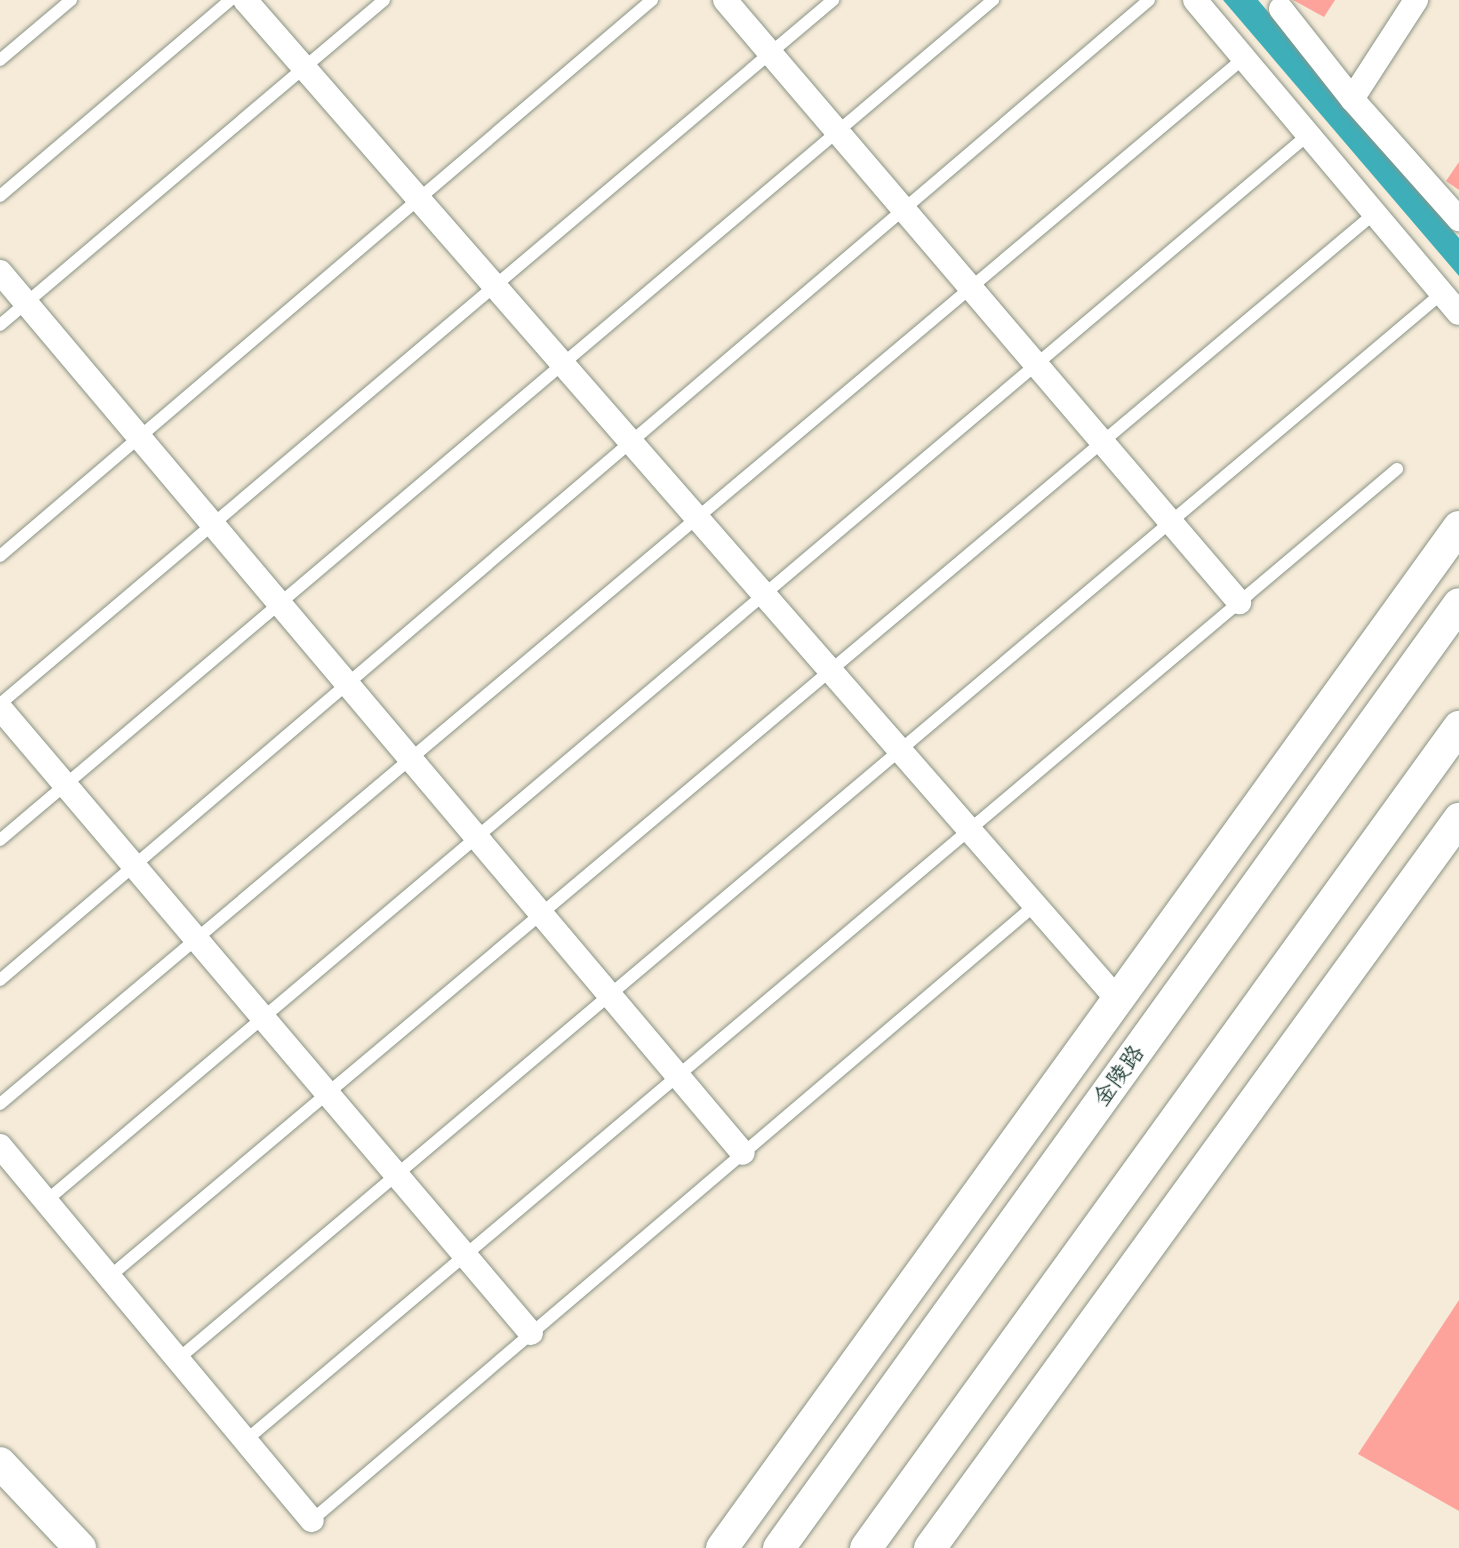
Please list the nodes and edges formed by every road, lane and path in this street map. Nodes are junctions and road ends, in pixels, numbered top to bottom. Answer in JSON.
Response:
{"nodes":[{"id":1,"x":71,"y":0,"type":"edge"},
{"id":2,"x":230,"y":0,"type":"edge"},
{"id":3,"x":245,"y":0,"type":"edge"},
{"id":4,"x":384,"y":0,"type":"edge"},
{"id":5,"x":652,"y":0,"type":"edge"},
{"id":6,"x":726,"y":0,"type":"edge"},
{"id":7,"x":834,"y":0,"type":"edge"},
{"id":8,"x":993,"y":0,"type":"edge"},
{"id":9,"x":1149,"y":0,"type":"edge"},
{"id":10,"x":1195,"y":0,"type":"edge"},
{"id":11,"x":1416,"y":0,"type":"edge"},
{"id":12,"x":1281,"y":9,"type":"dead end"},
{"id":13,"x":771,"y":53,"type":"junction"},
{"id":14,"x":1244,"y":58,"type":"junction"},
{"id":15,"x":0,"y":60,"type":"edge"},
{"id":16,"x":304,"y":68,"type":"junction"},
{"id":17,"x":1352,"y":99,"type":"junction"},
{"id":18,"x":838,"y":131,"type":"junction"},
{"id":19,"x":1308,"y":135,"type":"junction"},
{"id":20,"x":0,"y":196,"type":"edge"},
{"id":21,"x":418,"y":199,"type":"junction"},
{"id":22,"x":904,"y":209,"type":"junction"},
{"id":23,"x":1374,"y":213,"type":"junction"},
{"id":24,"x":1459,"y":219,"type":"edge"},
{"id":25,"x":0,"y":272,"type":"edge"},
{"id":26,"x":495,"y":286,"type":"junction"},
{"id":27,"x":971,"y":288,"type":"junction"},
{"id":28,"x":1442,"y":293,"type":"junction"},
{"id":29,"x":26,"y":303,"type":"junction"},
{"id":30,"x":1459,"y":313,"type":"edge"},
{"id":31,"x":0,"y":325,"type":"edge"},
{"id":32,"x":563,"y":364,"type":"junction"},
{"id":33,"x":1037,"y":365,"type":"junction"},
{"id":34,"x":139,"y":437,"type":"junction"},
{"id":35,"x":1102,"y":441,"type":"junction"},
{"id":36,"x":631,"y":442,"type":"junction"},
{"id":37,"x":1397,"y":469,"type":"dead end"},
{"id":38,"x":697,"y":518,"type":"junction"},
{"id":39,"x":1171,"y":522,"type":"junction"},
{"id":40,"x":213,"y":524,"type":"junction"},
{"id":41,"x":1459,"y":527,"type":"edge"},
{"id":42,"x":0,"y":556,"type":"edge"},
{"id":43,"x":764,"y":595,"type":"junction"},
{"id":44,"x":1239,"y":601,"type":"junction"},
{"id":45,"x":280,"y":604,"type":"junction"},
{"id":46,"x":1459,"y":604,"type":"edge"},
{"id":47,"x":830,"y":671,"type":"junction"},
{"id":48,"x":347,"y":684,"type":"junction"},
{"id":49,"x":0,"y":706,"type":"edge"},
{"id":50,"x":1459,"y":727,"type":"edge"},
{"id":51,"x":900,"y":751,"type":"junction"},
{"id":52,"x":411,"y":759,"type":"junction"},
{"id":53,"x":66,"y":785,"type":"junction"},
{"id":54,"x":1459,"y":819,"type":"edge"},
{"id":55,"x":969,"y":830,"type":"junction"},
{"id":56,"x":477,"y":837,"type":"junction"},
{"id":57,"x":0,"y":840,"type":"edge"},
{"id":58,"x":134,"y":865,"type":"junction"},
{"id":59,"x":1035,"y":905,"type":"junction"},
{"id":60,"x":541,"y":913,"type":"junction"},
{"id":61,"x":197,"y":939,"type":"junction"},
{"id":62,"x":0,"y":980,"type":"edge"},
{"id":63,"x":610,"y":995,"type":"junction"},
{"id":64,"x":1118,"y":1000,"type":"junction"},
{"id":65,"x":263,"y":1018,"type":"junction"},
{"id":66,"x":678,"y":1075,"type":"junction"},
{"id":67,"x":328,"y":1093,"type":"junction"},
{"id":68,"x":0,"y":1104,"type":"edge"},
{"id":69,"x":0,"y":1146,"type":"edge"},
{"id":70,"x":743,"y":1153,"type":"junction"},
{"id":71,"x":397,"y":1175,"type":"junction"},
{"id":72,"x":46,"y":1201,"type":"junction"},
{"id":73,"x":466,"y":1255,"type":"junction"},
{"id":74,"x":109,"y":1277,"type":"junction"},
{"id":75,"x":531,"y":1333,"type":"junction"},
{"id":76,"x":178,"y":1359,"type":"junction"},
{"id":77,"x":246,"y":1440,"type":"junction"},
{"id":78,"x":0,"y":1463,"type":"edge"},
{"id":79,"x":312,"y":1520,"type":"joint"},
{"id":80,"x":80,"y":1548,"type":"edge"},
{"id":81,"x":723,"y":1548,"type":"edge"},
{"id":82,"x":779,"y":1548,"type":"edge"},
{"id":83,"x":866,"y":1548,"type":"edge"},
{"id":84,"x":930,"y":1548,"type":"edge"}],
"edges":[{"from":1,"to":15,"type":"lane"},
{"from":2,"to":20,"type":"lane"},
{"from":3,"to":16,"type":"street"},
{"from":4,"to":16,"type":"lane"},
{"from":5,"to":21,"type":"lane"},
{"from":6,"to":13,"type":"street"},
{"from":7,"to":13,"type":"lane"},
{"from":8,"to":18,"type":"lane"},
{"from":9,"to":22,"type":"lane"},
{"from":10,"to":14,"type":"street"},
{"from":11,"to":17,"type":"street"},
{"from":12,"to":17,"type":"street"},
{"from":13,"to":18,"type":"street"},
{"from":13,"to":26,"type":"lane"},
{"from":14,"to":19,"type":"street"},
{"from":14,"to":27,"type":"lane"},
{"from":16,"to":21,"type":"street"},
{"from":16,"to":29,"type":"lane"},
{"from":17,"to":24,"type":"street"},
{"from":18,"to":22,"type":"street"},
{"from":18,"to":32,"type":"lane"},
{"from":19,"to":23,"type":"street"},
{"from":19,"to":33,"type":"lane"},
{"from":21,"to":26,"type":"street"},
{"from":21,"to":34,"type":"lane"},
{"from":22,"to":27,"type":"street"},
{"from":22,"to":36,"type":"lane"},
{"from":23,"to":28,"type":"street"},
{"from":23,"to":35,"type":"lane"},
{"from":25,"to":29,"type":"street"},
{"from":26,"to":32,"type":"street"},
{"from":26,"to":40,"type":"lane"},
{"from":27,"to":33,"type":"street"},
{"from":27,"to":38,"type":"lane"},
{"from":28,"to":30,"type":"street"},
{"from":28,"to":39,"type":"lane"},
{"from":29,"to":31,"type":"lane"},
{"from":29,"to":34,"type":"street"},
{"from":32,"to":36,"type":"street"},
{"from":32,"to":45,"type":"lane"},
{"from":33,"to":35,"type":"street"},
{"from":33,"to":43,"type":"lane"},
{"from":34,"to":40,"type":"street"},
{"from":34,"to":42,"type":"lane"},
{"from":35,"to":39,"type":"street"},
{"from":35,"to":47,"type":"lane"},
{"from":36,"to":38,"type":"street"},
{"from":36,"to":48,"type":"lane"},
{"from":37,"to":44,"type":"lane"},
{"from":38,"to":43,"type":"street"},
{"from":38,"to":52,"type":"lane"},
{"from":39,"to":44,"type":"street"},
{"from":39,"to":51,"type":"lane"},
{"from":40,"to":45,"type":"street"},
{"from":40,"to":49,"type":"lane"},
{"from":41,"to":64,"type":"street"},
{"from":43,"to":47,"type":"street"},
{"from":43,"to":56,"type":"lane"},
{"from":44,"to":55,"type":"lane"},
{"from":45,"to":48,"type":"street"},
{"from":45,"to":53,"type":"lane"},
{"from":46,"to":82,"type":"street","name":"金陵路"},
{"from":47,"to":51,"type":"street"},
{"from":47,"to":60,"type":"lane"},
{"from":48,"to":52,"type":"street"},
{"from":48,"to":58,"type":"lane"},
{"from":49,"to":53,"type":"street"},
{"from":50,"to":83,"type":"street"},
{"from":51,"to":55,"type":"street"},
{"from":51,"to":63,"type":"lane"},
{"from":52,"to":56,"type":"street"},
{"from":52,"to":61,"type":"lane"},
{"from":53,"to":57,"type":"lane"},
{"from":53,"to":58,"type":"street"},
{"from":54,"to":84,"type":"street"},
{"from":55,"to":59,"type":"street"},
{"from":55,"to":66,"type":"lane"},
{"from":56,"to":60,"type":"street"},
{"from":56,"to":65,"type":"lane"},
{"from":58,"to":61,"type":"street"},
{"from":58,"to":62,"type":"lane"},
{"from":59,"to":64,"type":"street"},
{"from":59,"to":70,"type":"lane"},
{"from":60,"to":63,"type":"street"},
{"from":60,"to":67,"type":"lane"},
{"from":61,"to":65,"type":"street"},
{"from":61,"to":68,"type":"lane"},
{"from":63,"to":66,"type":"street"},
{"from":63,"to":71,"type":"lane"},
{"from":64,"to":81,"type":"street"},
{"from":65,"to":67,"type":"street"},
{"from":65,"to":72,"type":"lane"},
{"from":66,"to":70,"type":"street"},
{"from":66,"to":73,"type":"lane"},
{"from":67,"to":71,"type":"street"},
{"from":67,"to":74,"type":"lane"},
{"from":69,"to":72,"type":"street"},
{"from":70,"to":75,"type":"lane"},
{"from":71,"to":73,"type":"street"},
{"from":71,"to":76,"type":"lane"},
{"from":72,"to":74,"type":"street"},
{"from":73,"to":75,"type":"street"},
{"from":73,"to":77,"type":"lane"},
{"from":74,"to":76,"type":"street"},
{"from":75,"to":79,"type":"lane"},
{"from":76,"to":77,"type":"street"},
{"from":77,"to":79,"type":"street"},
{"from":78,"to":80,"type":"street"}]}
